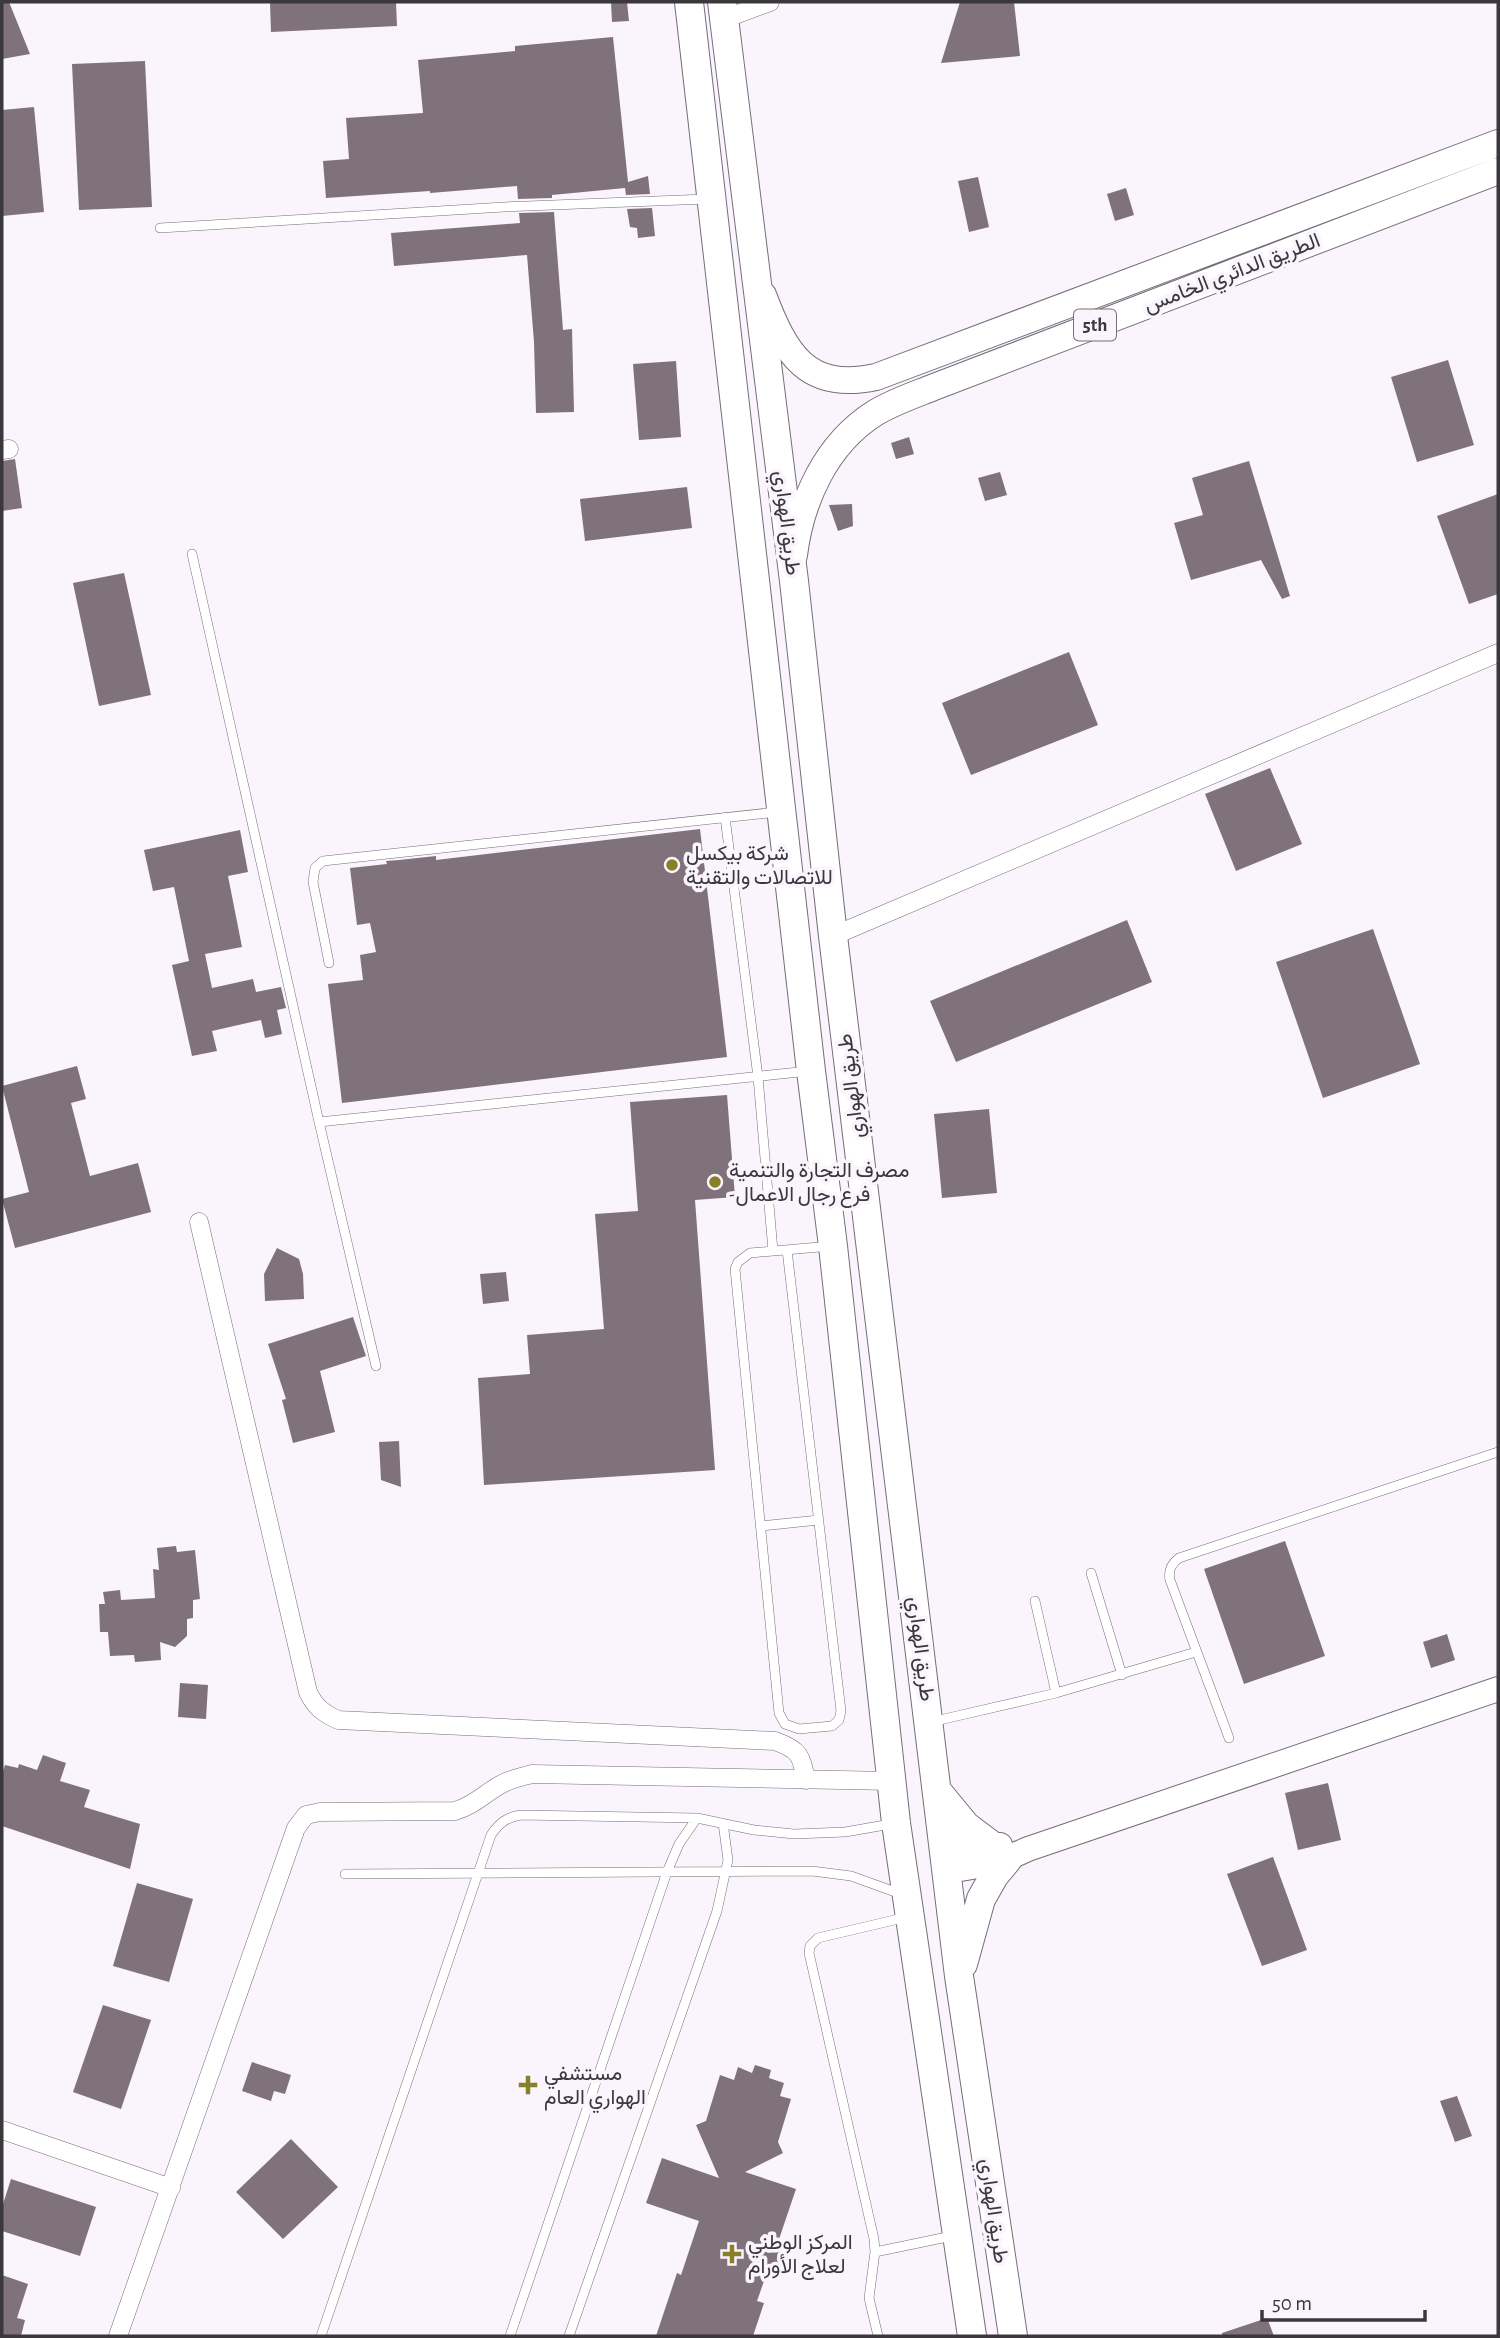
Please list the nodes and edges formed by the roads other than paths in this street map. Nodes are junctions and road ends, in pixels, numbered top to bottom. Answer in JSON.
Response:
{"nodes":[{"id":1,"x":689,"y":2,"type":"edge"},
{"id":2,"x":770,"y":2,"type":"edge"},
{"id":3,"x":723,"y":10,"type":"edge"},
{"id":4,"x":1498,"y":143,"type":"edge"},
{"id":5,"x":1498,"y":171,"type":"edge"},
{"id":6,"x":713,"y":199,"type":"junction"},
{"id":7,"x":160,"y":228,"type":"dead end"},
{"id":8,"x":756,"y":276,"type":"junction"},
{"id":9,"x":192,"y":554,"type":"dead end"},
{"id":10,"x":794,"y":581,"type":"junction"},
{"id":11,"x":1498,"y":653,"type":"edge"},
{"id":12,"x":782,"y":811,"type":"junction"},
{"id":13,"x":725,"y":817,"type":"junction"},
{"id":14,"x":833,"y":936,"type":"junction"},
{"id":15,"x":329,"y":963,"type":"dead end"},
{"id":16,"x":811,"y":1071,"type":"junction"},
{"id":17,"x":758,"y":1077,"type":"junction"},
{"id":18,"x":319,"y":1122,"type":"junction"},
{"id":19,"x":857,"y":1130,"type":"junction"},
{"id":20,"x":819,"y":1134,"type":"junction"},
{"id":21,"x":200,"y":1222,"type":"dead end"},
{"id":22,"x":833,"y":1246,"type":"junction"},
{"id":23,"x":787,"y":1250,"type":"junction"},
{"id":24,"x":772,"y":1251,"type":"junction"},
{"id":25,"x":376,"y":1366,"type":"dead end"},
{"id":26,"x":1498,"y":1452,"type":"edge"},
{"id":27,"x":818,"y":1520,"type":"junction"},
{"id":28,"x":761,"y":1526,"type":"junction"},
{"id":29,"x":1090,"y":1573,"type":"dead end"},
{"id":30,"x":1035,"y":1601,"type":"dead end"},
{"id":31,"x":1196,"y":1652,"type":"junction"},
{"id":32,"x":1122,"y":1675,"type":"junction"},
{"id":33,"x":1498,"y":1689,"type":"edge"},
{"id":34,"x":1056,"y":1693,"type":"junction"},
{"id":35,"x":930,"y":1722,"type":"junction"},
{"id":36,"x":1229,"y":1738,"type":"dead end"},
{"id":37,"x":806,"y":1780,"type":"junction"},
{"id":38,"x":893,"y":1782,"type":"junction"},
{"id":39,"x":938,"y":1792,"type":"junction"},
{"id":40,"x":697,"y":1818,"type":"junction"},
{"id":41,"x":723,"y":1823,"type":"junction"},
{"id":42,"x":896,"y":1823,"type":"junction"},
{"id":43,"x":1009,"y":1851,"type":"junction"},
{"id":44,"x":945,"y":1858,"type":"junction"},
{"id":45,"x":667,"y":1872,"type":"junction"},
{"id":46,"x":727,"y":1872,"type":"junction"},
{"id":47,"x":345,"y":1874,"type":"dead end"},
{"id":48,"x":478,"y":1874,"type":"junction"},
{"id":49,"x":907,"y":1907,"type":"junction"},
{"id":50,"x":960,"y":1976,"type":"junction"},
{"id":51,"x":2,"y":2130,"type":"edge"},
{"id":52,"x":171,"y":2188,"type":"junction"},
{"id":53,"x":957,"y":2235,"type":"junction"},
{"id":54,"x":875,"y":2252,"type":"junction"},
{"id":55,"x":118,"y":2336,"type":"edge"},
{"id":56,"x":321,"y":2336,"type":"edge"},
{"id":57,"x":510,"y":2336,"type":"edge"},
{"id":58,"x":569,"y":2336,"type":"edge"},
{"id":59,"x":878,"y":2336,"type":"edge"},
{"id":60,"x":972,"y":2336,"type":"edge"},
{"id":61,"x":1013,"y":2336,"type":"edge"}],
"edges":[{"from":1,"to":6,"type":"highway","name":"طريق الهواري"},
{"from":2,"to":3,"type":"street"},
{"from":3,"to":8,"type":"highway","name":"طريق الهواري"},
{"from":4,"to":8,"type":"main road","name":"الطريق الدائري الخامس","number":"5th"},
{"from":5,"to":10,"type":"main road","name":"الطريق الدائري الخامس","number":"5th"},
{"from":6,"to":7,"type":"lane"},
{"from":6,"to":12,"type":"highway","name":"طريق الهواري"},
{"from":8,"to":10,"type":"highway","name":"طريق الهواري"},
{"from":9,"to":18,"type":"lane"},
{"from":10,"to":14,"type":"highway","name":"طريق الهواري"},
{"from":11,"to":14,"type":"street"},
{"from":12,"to":13,"type":"lane"},
{"from":12,"to":16,"type":"highway","name":"طريق الهواري"},
{"from":13,"to":15,"type":"lane"},
{"from":13,"to":17,"type":"lane"},
{"from":14,"to":19,"type":"highway","name":"طريق الهواري"},
{"from":16,"to":17,"type":"lane"},
{"from":16,"to":20,"type":"highway","name":"طريق الهواري"},
{"from":17,"to":18,"type":"lane"},
{"from":17,"to":24,"type":"lane"},
{"from":18,"to":25,"type":"lane"},
{"from":19,"to":20,"type":"highway"},
{"from":19,"to":35,"type":"highway","name":"طريق الهواري"},
{"from":20,"to":22,"type":"highway","name":"طريق الهواري"},
{"from":21,"to":37,"type":"street"},
{"from":22,"to":23,"type":"lane"},
{"from":22,"to":38,"type":"highway","name":"طريق الهواري"},
{"from":23,"to":24,"type":"lane"},
{"from":23,"to":27,"type":"lane"},
{"from":24,"to":28,"type":"lane"},
{"from":26,"to":31,"type":"lane"},
{"from":27,"to":28,"type":"lane"},
{"from":27,"to":28,"type":"lane"},
{"from":29,"to":32,"type":"lane"},
{"from":30,"to":34,"type":"lane"},
{"from":31,"to":32,"type":"lane"},
{"from":31,"to":36,"type":"lane"},
{"from":32,"to":34,"type":"lane"},
{"from":33,"to":43,"type":"main road"},
{"from":34,"to":35,"type":"lane"},
{"from":35,"to":39,"type":"highway","name":"طريق الهواري"},
{"from":37,"to":38,"type":"street"},
{"from":37,"to":52,"type":"street"},
{"from":38,"to":42,"type":"highway","name":"طريق الهواري"},
{"from":39,"to":43,"type":"highway"},
{"from":39,"to":44,"type":"highway","name":"طريق الهواري"},
{"from":40,"to":41,"type":"lane"},
{"from":40,"to":45,"type":"lane"},
{"from":40,"to":48,"type":"lane"},
{"from":41,"to":42,"type":"lane"},
{"from":41,"to":46,"type":"lane"},
{"from":42,"to":49,"type":"highway","name":"طريق الهواري"},
{"from":43,"to":44,"type":"main road"},
{"from":43,"to":50,"type":"highway"},
{"from":44,"to":50,"type":"highway","name":"طريق الهواري"},
{"from":45,"to":46,"type":"lane"},
{"from":45,"to":48,"type":"lane"},
{"from":45,"to":57,"type":"lane"},
{"from":46,"to":49,"type":"lane"},
{"from":46,"to":58,"type":"lane"},
{"from":47,"to":48,"type":"lane"},
{"from":48,"to":56,"type":"lane"},
{"from":49,"to":53,"type":"highway","name":"طريق الهواري"},
{"from":49,"to":54,"type":"lane"},
{"from":50,"to":61,"type":"highway","name":"طريق الهواري"},
{"from":51,"to":52,"type":"street"},
{"from":52,"to":55,"type":"street"},
{"from":53,"to":54,"type":"lane"},
{"from":53,"to":60,"type":"highway","name":"طريق الهواري"},
{"from":54,"to":59,"type":"lane"}]}
